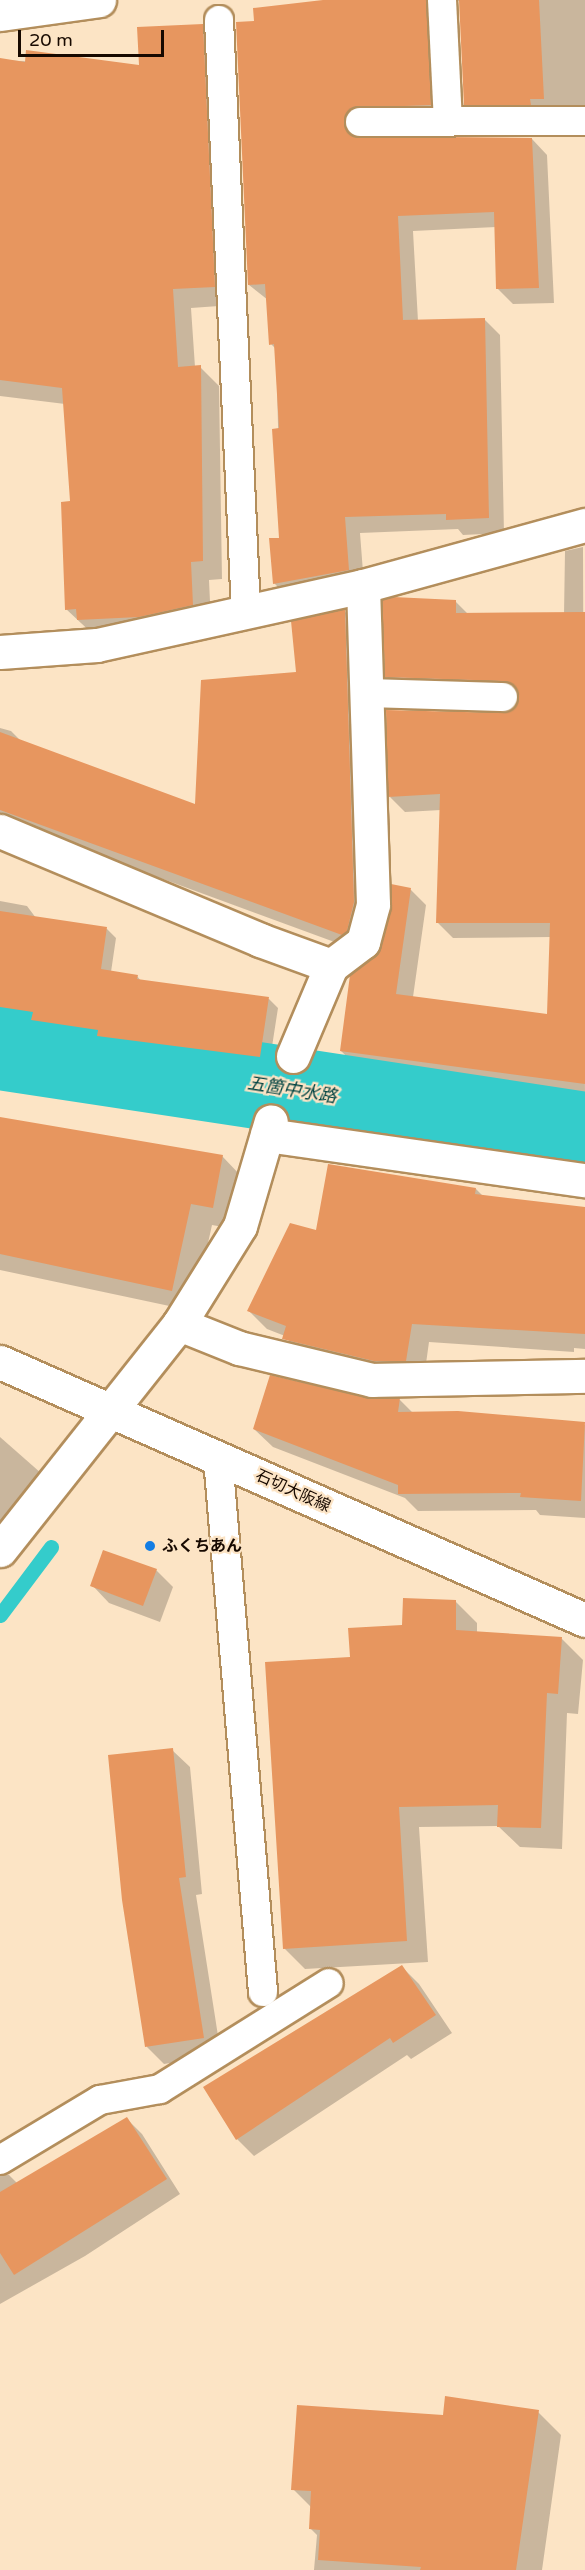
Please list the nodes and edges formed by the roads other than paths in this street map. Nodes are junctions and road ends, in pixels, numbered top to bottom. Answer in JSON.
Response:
{"nodes":[{"id":1,"x":99,"y":0,"type":"edge"},
{"id":2,"x":442,"y":0,"type":"edge"},
{"id":3,"x":0,"y":14,"type":"edge"},
{"id":4,"x":219,"y":20,"type":"dead end"},
{"id":5,"x":448,"y":121,"type":"junction"},
{"id":6,"x":585,"y":121,"type":"edge"},
{"id":7,"x":360,"y":122,"type":"dead end"},
{"id":8,"x":585,"y":525,"type":"edge"},
{"id":9,"x":363,"y":586,"type":"junction"},
{"id":10,"x":246,"y":612,"type":"junction"},
{"id":11,"x":0,"y":652,"type":"edge"},
{"id":12,"x":366,"y":693,"type":"junction"},
{"id":13,"x":503,"y":697,"type":"dead end"},
{"id":14,"x":0,"y":831,"type":"edge"},
{"id":15,"x":331,"y":966,"type":"junction"},
{"id":16,"x":293,"y":1056,"type":"dead end"},
{"id":17,"x":585,"y":1180,"type":"edge"},
{"id":18,"x":179,"y":1324,"type":"junction"},
{"id":19,"x":0,"y":1362,"type":"edge"},
{"id":20,"x":585,"y":1376,"type":"edge"},
{"id":21,"x":111,"y":1411,"type":"junction"},
{"id":22,"x":218,"y":1458,"type":"junction"},
{"id":23,"x":0,"y":1550,"type":"edge"},
{"id":24,"x":585,"y":1620,"type":"edge"},
{"id":25,"x":329,"y":1983,"type":"dead end"},
{"id":26,"x":263,"y":1992,"type":"dead end"},
{"id":27,"x":0,"y":2160,"type":"edge"}],
"edges":[{"from":1,"to":3,"type":"street"},
{"from":2,"to":5,"type":"lane"},
{"from":4,"to":10,"type":"lane"},
{"from":5,"to":6,"type":"lane"},
{"from":5,"to":7,"type":"lane"},
{"from":8,"to":9,"type":"street"},
{"from":9,"to":10,"type":"street"},
{"from":9,"to":12,"type":"street"},
{"from":10,"to":11,"type":"street"},
{"from":12,"to":13,"type":"lane"},
{"from":12,"to":15,"type":"street"},
{"from":14,"to":15,"type":"street"},
{"from":15,"to":16,"type":"street"},
{"from":17,"to":18,"type":"street"},
{"from":18,"to":20,"type":"street"},
{"from":18,"to":21,"type":"street"},
{"from":19,"to":21,"type":"street","name":"石切大阪線"},
{"from":21,"to":22,"type":"street","name":"石切大阪線"},
{"from":21,"to":23,"type":"street"},
{"from":22,"to":24,"type":"street","name":"石切大阪線"},
{"from":22,"to":26,"type":"lane"},
{"from":25,"to":27,"type":"lane"}]}
